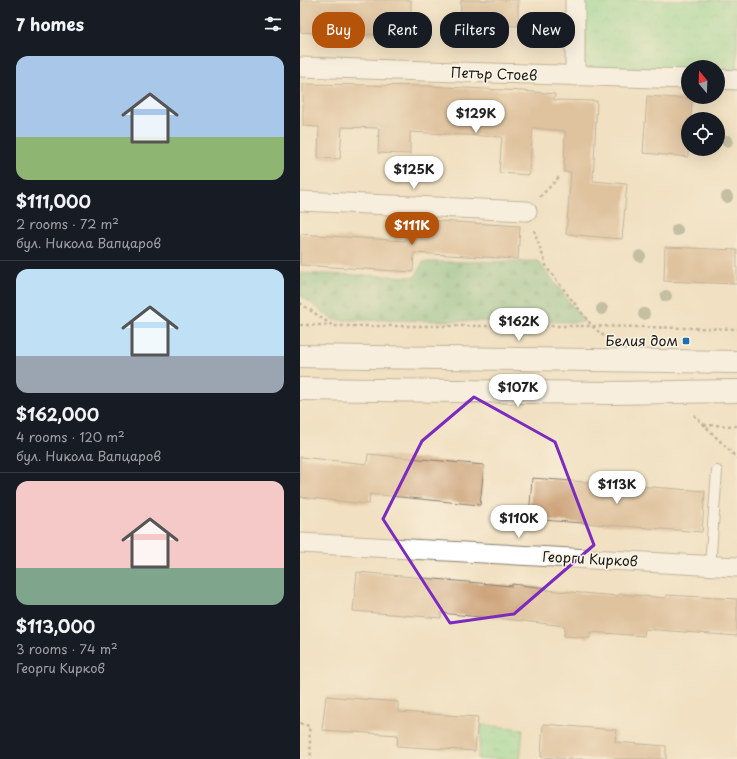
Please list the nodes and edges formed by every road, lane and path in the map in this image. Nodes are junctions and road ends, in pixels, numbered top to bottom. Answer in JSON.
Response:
{"nodes":[{"id":1,"x":575,"y":0,"type":"edge"},
{"id":2,"x":300,"y":67,"type":"edge"},
{"id":3,"x":576,"y":76,"type":"junction"},
{"id":4,"x":681,"y":79,"type":"edge"},
{"id":5,"x":725,"y":80,"type":"edge"},
{"id":6,"x":737,"y":80,"type":"edge"},
{"id":7,"x":559,"y":177,"type":"dead end"},
{"id":8,"x":300,"y":201,"type":"edge"},
{"id":9,"x":527,"y":211,"type":"junction"},
{"id":10,"x":300,"y":303,"type":"edge"},
{"id":11,"x":300,"y":325,"type":"edge"},
{"id":12,"x":333,"y":326,"type":"junction"},
{"id":13,"x":592,"y":326,"type":"junction"},
{"id":14,"x":737,"y":329,"type":"edge"},
{"id":15,"x":608,"y":340,"type":"dead end"},
{"id":16,"x":300,"y":356,"type":"edge"},
{"id":17,"x":737,"y":362,"type":"edge"},
{"id":18,"x":300,"y":388,"type":"edge"},
{"id":19,"x":737,"y":391,"type":"edge"},
{"id":20,"x":689,"y":410,"type":"dead end"},
{"id":21,"x":704,"y":425,"type":"junction"},
{"id":22,"x":737,"y":426,"type":"edge"},
{"id":23,"x":737,"y":458,"type":"edge"},
{"id":24,"x":717,"y":471,"type":"dead end"},
{"id":25,"x":300,"y":543,"type":"edge"},
{"id":26,"x":710,"y":566,"type":"junction"},
{"id":27,"x":737,"y":568,"type":"edge"},
{"id":28,"x":300,"y":724,"type":"edge"},
{"id":29,"x":311,"y":759,"type":"edge"}],
"edges":[{"from":1,"to":3,"type":"street"},
{"from":2,"to":3,"type":"street","name":"Петър Стоев"},
{"from":3,"to":4,"type":"street","name":"Петър Стоев"},
{"from":5,"to":6,"type":"street"},
{"from":7,"to":9,"type":"path"},
{"from":8,"to":9,"type":"street"},
{"from":9,"to":13,"type":"path"},
{"from":10,"to":12,"type":"path"},
{"from":11,"to":12,"type":"path"},
{"from":12,"to":13,"type":"path"},
{"from":13,"to":14,"type":"path"},
{"from":13,"to":15,"type":"path"},
{"from":16,"to":17,"type":"street"},
{"from":18,"to":19,"type":"street"},
{"from":20,"to":21,"type":"path"},
{"from":21,"to":22,"type":"path"},
{"from":21,"to":23,"type":"path"},
{"from":24,"to":26,"type":"lane"},
{"from":25,"to":26,"type":"street","name":"Георги Кирков"},
{"from":26,"to":27,"type":"street","name":"Георги Кирков"},
{"from":28,"to":29,"type":"path"}]}
